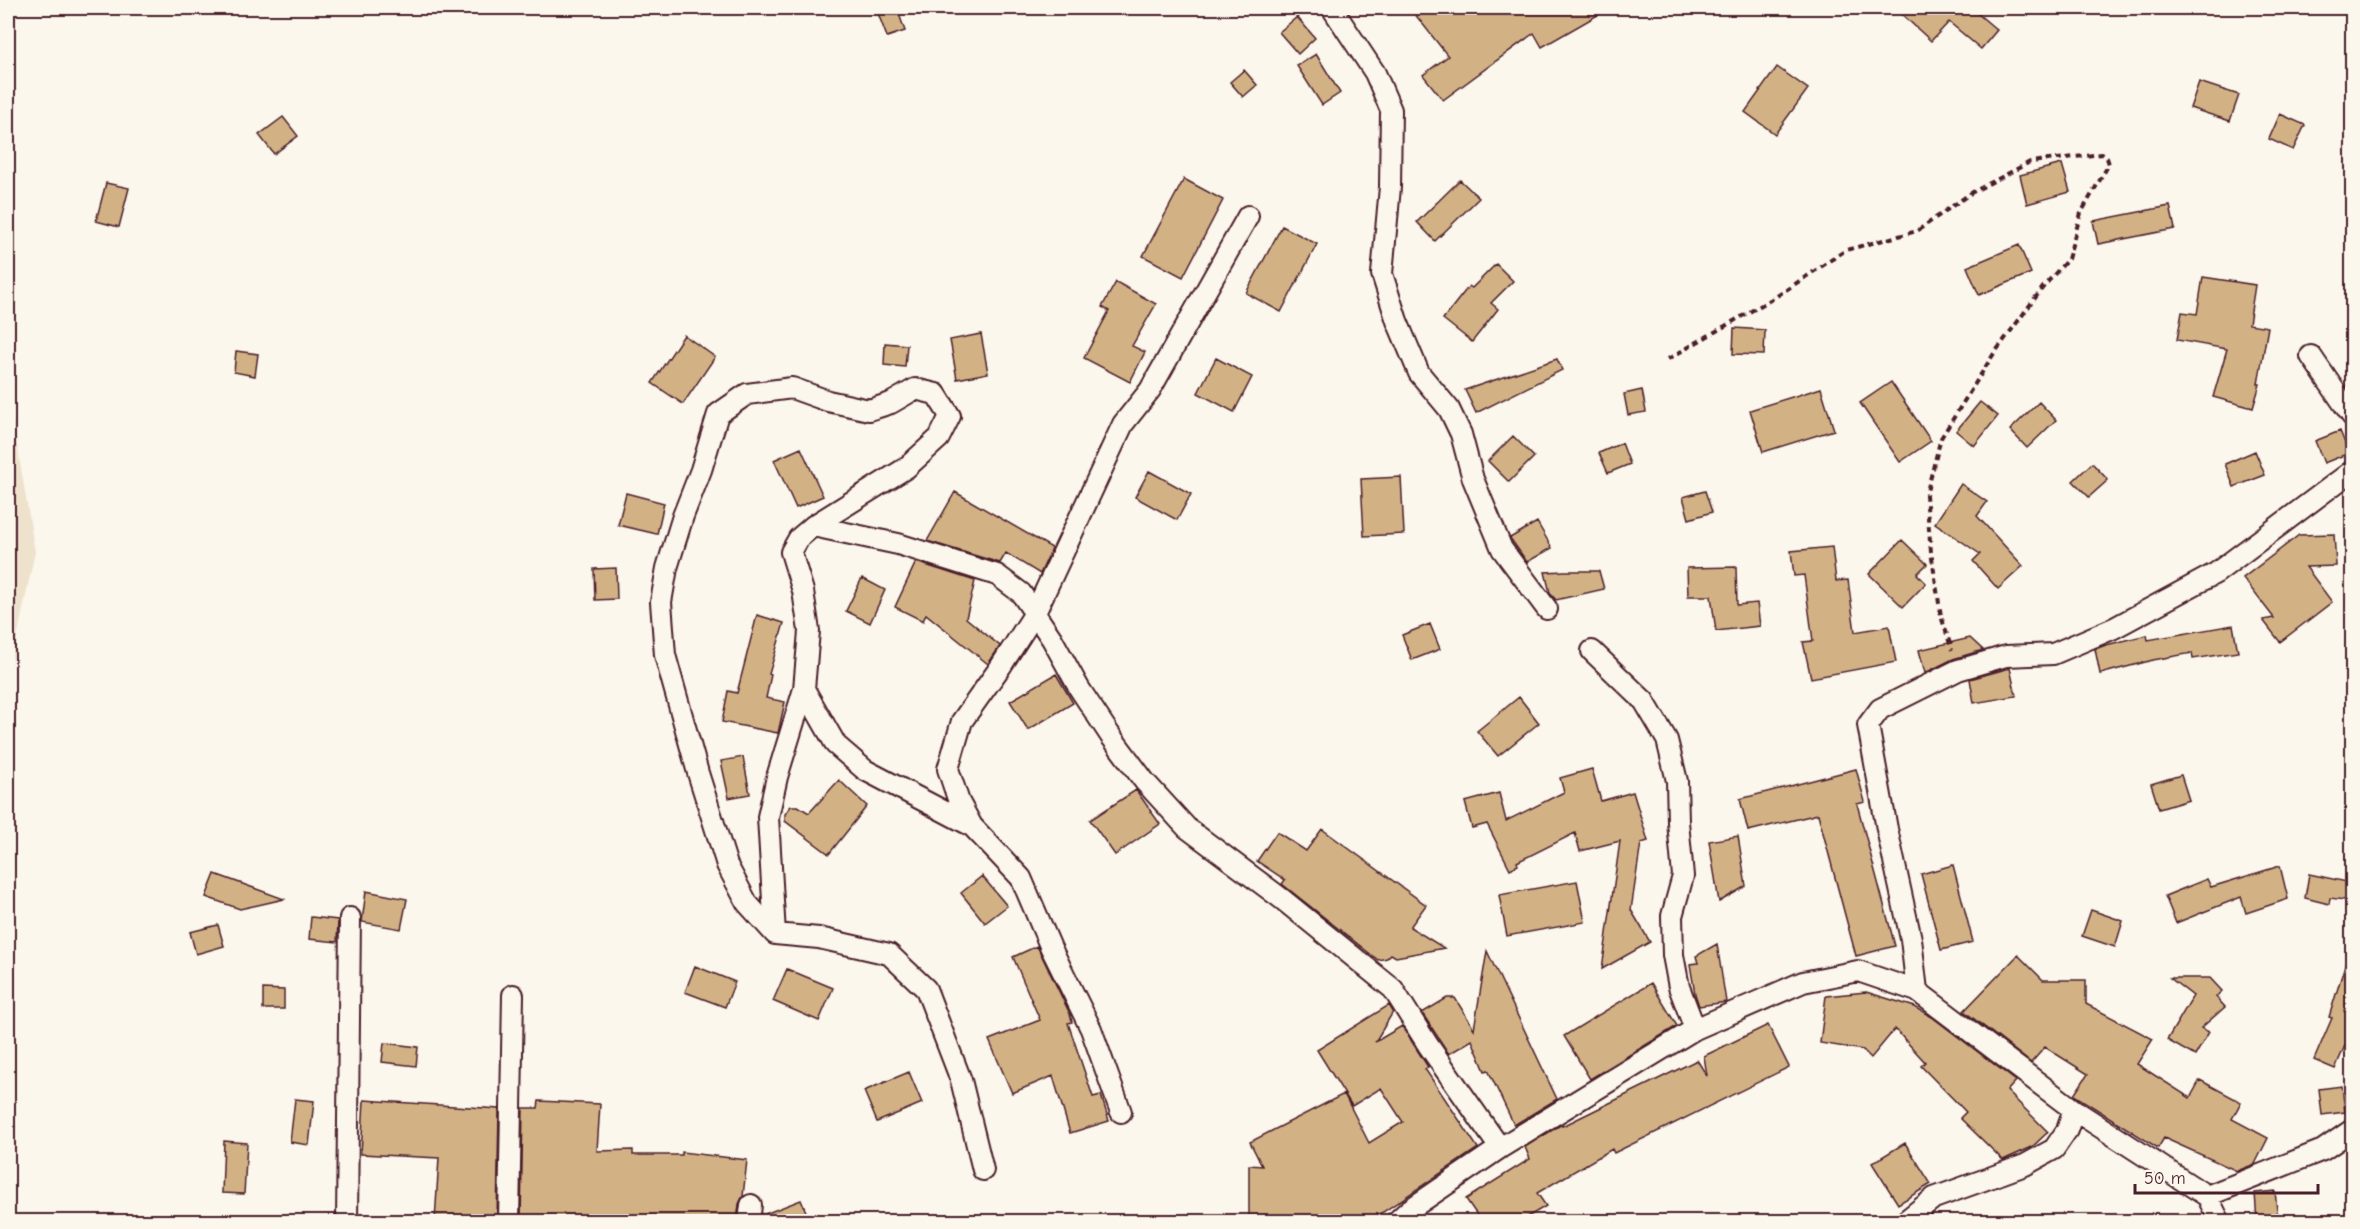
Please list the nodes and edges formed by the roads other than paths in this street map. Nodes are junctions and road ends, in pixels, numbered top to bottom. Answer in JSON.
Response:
{"nodes":[{"id":1,"x":1332,"y":8,"type":"edge"},
{"id":2,"x":1248,"y":216,"type":"dead end"},
{"id":3,"x":2311,"y":356,"type":"dead end"},
{"id":4,"x":2352,"y":416,"type":"edge"},
{"id":5,"x":2352,"y":471,"type":"edge"},
{"id":6,"x":813,"y":526,"type":"junction"},
{"id":7,"x":1547,"y":609,"type":"dead end"},
{"id":8,"x":1035,"y":613,"type":"junction"},
{"id":9,"x":1592,"y":651,"type":"dead end"},
{"id":10,"x":804,"y":689,"type":"junction"},
{"id":11,"x":972,"y":826,"type":"junction"},
{"id":12,"x":350,"y":918,"type":"dead end"},
{"id":13,"x":776,"y":934,"type":"junction"},
{"id":14,"x":1917,"y":991,"type":"junction"},
{"id":15,"x":513,"y":995,"type":"dead end"},
{"id":16,"x":1695,"y":1029,"type":"junction"},
{"id":17,"x":2074,"y":1110,"type":"junction"},
{"id":18,"x":1121,"y":1112,"type":"dead end"},
{"id":19,"x":2352,"y":1130,"type":"edge"},
{"id":20,"x":1500,"y":1148,"type":"junction"},
{"id":21,"x":983,"y":1170,"type":"dead end"},
{"id":22,"x":2207,"y":1196,"type":"junction"},
{"id":23,"x":347,"y":1221,"type":"edge"},
{"id":24,"x":509,"y":1221,"type":"edge"},
{"id":25,"x":1396,"y":1221,"type":"edge"},
{"id":26,"x":1904,"y":1221,"type":"edge"},
{"id":27,"x":2220,"y":1221,"type":"edge"}],
"edges":[{"from":1,"to":7,"type":"street"},
{"from":2,"to":8,"type":"street"},
{"from":3,"to":4,"type":"street"},
{"from":5,"to":14,"type":"street"},
{"from":6,"to":8,"type":"street"},
{"from":6,"to":10,"type":"street"},
{"from":6,"to":13,"type":"street"},
{"from":8,"to":11,"type":"street"},
{"from":8,"to":20,"type":"street"},
{"from":9,"to":16,"type":"street"},
{"from":10,"to":11,"type":"street"},
{"from":10,"to":13,"type":"street"},
{"from":11,"to":18,"type":"street"},
{"from":12,"to":23,"type":"street"},
{"from":13,"to":21,"type":"street"},
{"from":14,"to":16,"type":"street"},
{"from":14,"to":17,"type":"street"},
{"from":15,"to":24,"type":"street"},
{"from":16,"to":20,"type":"street"},
{"from":17,"to":22,"type":"street"},
{"from":17,"to":26,"type":"street"},
{"from":19,"to":22,"type":"street"},
{"from":20,"to":25,"type":"street"},
{"from":22,"to":27,"type":"street"}]}
